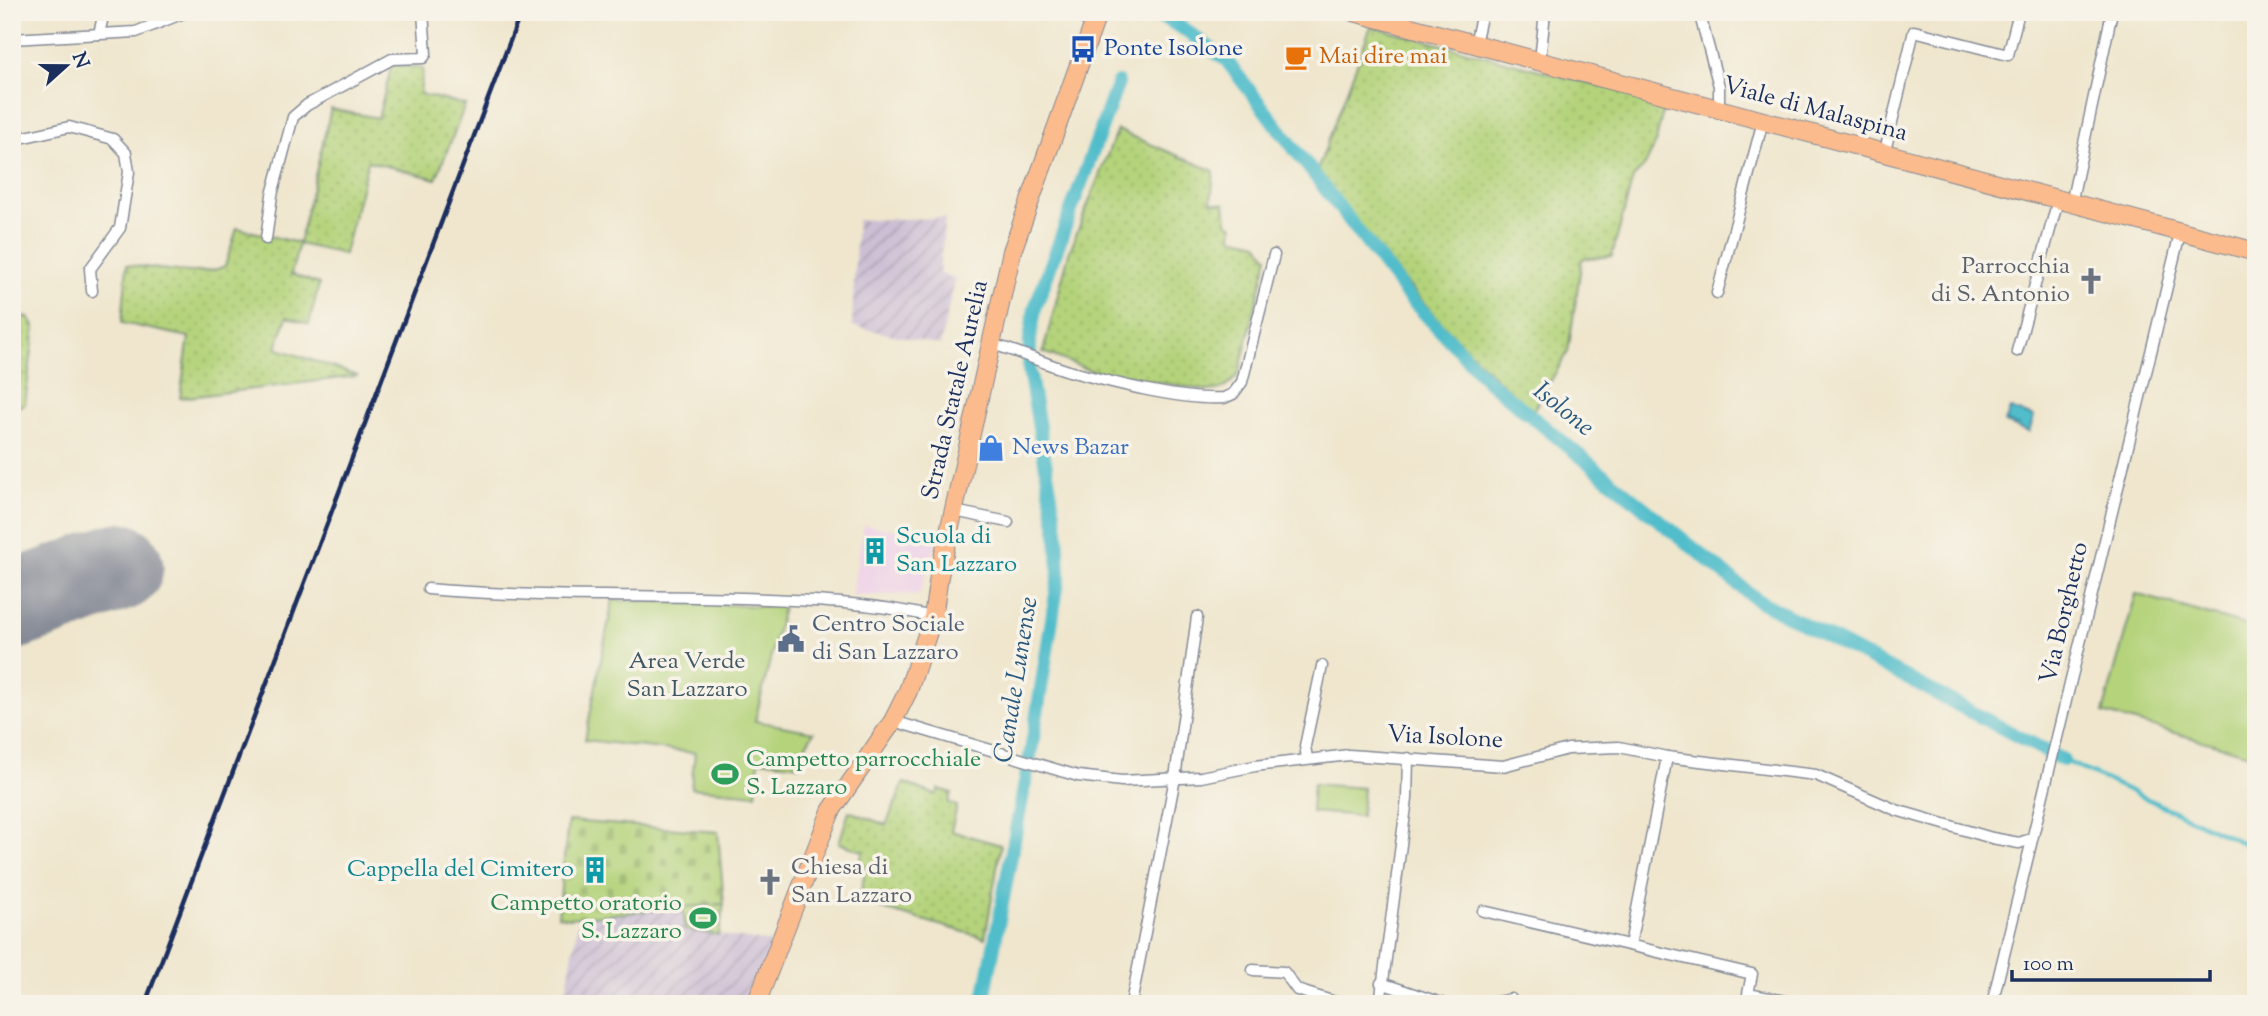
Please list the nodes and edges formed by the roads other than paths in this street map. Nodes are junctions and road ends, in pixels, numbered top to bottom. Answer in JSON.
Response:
{"nodes":[{"id":1,"x":104,"y":12,"type":"edge"},
{"id":2,"x":186,"y":12,"type":"edge"},
{"id":3,"x":423,"y":12,"type":"edge"},
{"id":4,"x":1072,"y":12,"type":"edge"},
{"id":5,"x":1482,"y":12,"type":"edge"},
{"id":6,"x":1545,"y":12,"type":"edge"},
{"id":7,"x":1699,"y":12,"type":"edge"},
{"id":8,"x":2019,"y":12,"type":"edge"},
{"id":9,"x":2112,"y":12,"type":"edge"},
{"id":10,"x":1359,"y":13,"type":"edge"},
{"id":11,"x":1096,"y":18,"type":"edge"},
{"id":12,"x":99,"y":34,"type":"junction"},
{"id":13,"x":12,"y":39,"type":"edge"},
{"id":14,"x":1475,"y":44,"type":"junction"},
{"id":15,"x":1540,"y":61,"type":"junction"},
{"id":16,"x":1719,"y":110,"type":"junction"},
{"id":17,"x":1763,"y":121,"type":"junction"},
{"id":18,"x":12,"y":139,"type":"edge"},
{"id":19,"x":1884,"y":155,"type":"junction"},
{"id":20,"x":2064,"y":202,"type":"junction"},
{"id":21,"x":2180,"y":233,"type":"junction"},
{"id":22,"x":266,"y":239,"type":"dead end"},
{"id":23,"x":2256,"y":252,"type":"edge"},
{"id":24,"x":1274,"y":255,"type":"dead end"},
{"id":25,"x":92,"y":291,"type":"dead end"},
{"id":26,"x":1717,"y":293,"type":"dead end"},
{"id":27,"x":991,"y":345,"type":"junction"},
{"id":28,"x":2017,"y":351,"type":"dead end"},
{"id":29,"x":954,"y":511,"type":"junction"},
{"id":30,"x":1008,"y":522,"type":"dead end"},
{"id":31,"x":428,"y":589,"type":"dead end"},
{"id":32,"x":933,"y":617,"type":"junction"},
{"id":33,"x":1197,"y":617,"type":"dead end"},
{"id":34,"x":1322,"y":666,"type":"dead end"},
{"id":35,"x":893,"y":721,"type":"junction"},
{"id":36,"x":1667,"y":757,"type":"junction"},
{"id":37,"x":1307,"y":758,"type":"junction"},
{"id":38,"x":1408,"y":758,"type":"junction"},
{"id":39,"x":1175,"y":778,"type":"junction"},
{"id":40,"x":2031,"y":839,"type":"junction"},
{"id":41,"x":1483,"y":911,"type":"dead end"},
{"id":42,"x":1630,"y":945,"type":"junction"},
{"id":43,"x":1254,"y":970,"type":"dead end"},
{"id":44,"x":1381,"y":983,"type":"junction"},
{"id":45,"x":1511,"y":999,"type":"dead end"},
{"id":46,"x":756,"y":1004,"type":"edge"},
{"id":47,"x":1131,"y":1004,"type":"edge"},
{"id":48,"x":1341,"y":1004,"type":"edge"},
{"id":49,"x":1380,"y":1004,"type":"edge"},
{"id":50,"x":1444,"y":1004,"type":"edge"},
{"id":51,"x":1487,"y":1004,"type":"edge"},
{"id":52,"x":1801,"y":1004,"type":"edge"},
{"id":53,"x":1992,"y":1004,"type":"edge"}],
"edges":[{"from":1,"to":12,"type":"street"},
{"from":2,"to":12,"type":"street"},
{"from":3,"to":22,"type":"street"},
{"from":4,"to":11,"type":"street"},
{"from":5,"to":14,"type":"street"},
{"from":6,"to":15,"type":"street"},
{"from":7,"to":16,"type":"street"},
{"from":8,"to":19,"type":"street"},
{"from":9,"to":20,"type":"street"},
{"from":10,"to":14,"type":"main road","name":"Viale di Malaspina"},
{"from":11,"to":27,"type":"main road","name":"Strada Statale Aurelia"},
{"from":12,"to":13,"type":"street"},
{"from":14,"to":15,"type":"main road","name":"Viale di Malaspina"},
{"from":15,"to":16,"type":"main road","name":"Viale di Malaspina"},
{"from":16,"to":17,"type":"main road","name":"Viale di Malaspina"},
{"from":17,"to":19,"type":"main road","name":"Viale di Malaspina"},
{"from":17,"to":26,"type":"street"},
{"from":18,"to":25,"type":"street"},
{"from":19,"to":20,"type":"main road","name":"Viale di Malaspina"},
{"from":20,"to":21,"type":"main road","name":"Viale di Malaspina"},
{"from":20,"to":28,"type":"street"},
{"from":21,"to":23,"type":"main road","name":"Viale di Malaspina"},
{"from":21,"to":40,"type":"street","name":"Via Borghetto"},
{"from":24,"to":27,"type":"street"},
{"from":27,"to":29,"type":"main road","name":"Strada Statale Aurelia"},
{"from":29,"to":30,"type":"street"},
{"from":29,"to":32,"type":"main road","name":"Strada Statale Aurelia"},
{"from":31,"to":32,"type":"street"},
{"from":32,"to":35,"type":"main road","name":"Strada Statale Aurelia"},
{"from":33,"to":39,"type":"street"},
{"from":34,"to":37,"type":"street"},
{"from":35,"to":39,"type":"street","name":"Via Isolone"},
{"from":35,"to":46,"type":"main road","name":"Strada Statale Aurelia"},
{"from":36,"to":38,"type":"street","name":"Via Isolone"},
{"from":36,"to":40,"type":"street","name":"Via Isolone"},
{"from":36,"to":42,"type":"street"},
{"from":37,"to":38,"type":"street","name":"Via Isolone"},
{"from":37,"to":39,"type":"street","name":"Via Isolone"},
{"from":38,"to":44,"type":"street"},
{"from":39,"to":47,"type":"street"},
{"from":40,"to":53,"type":"street","name":"Via Borghetto"},
{"from":41,"to":42,"type":"street"},
{"from":42,"to":52,"type":"street"},
{"from":43,"to":48,"type":"street"},
{"from":44,"to":49,"type":"street"},
{"from":44,"to":50,"type":"street"},
{"from":45,"to":51,"type":"street"}]}
